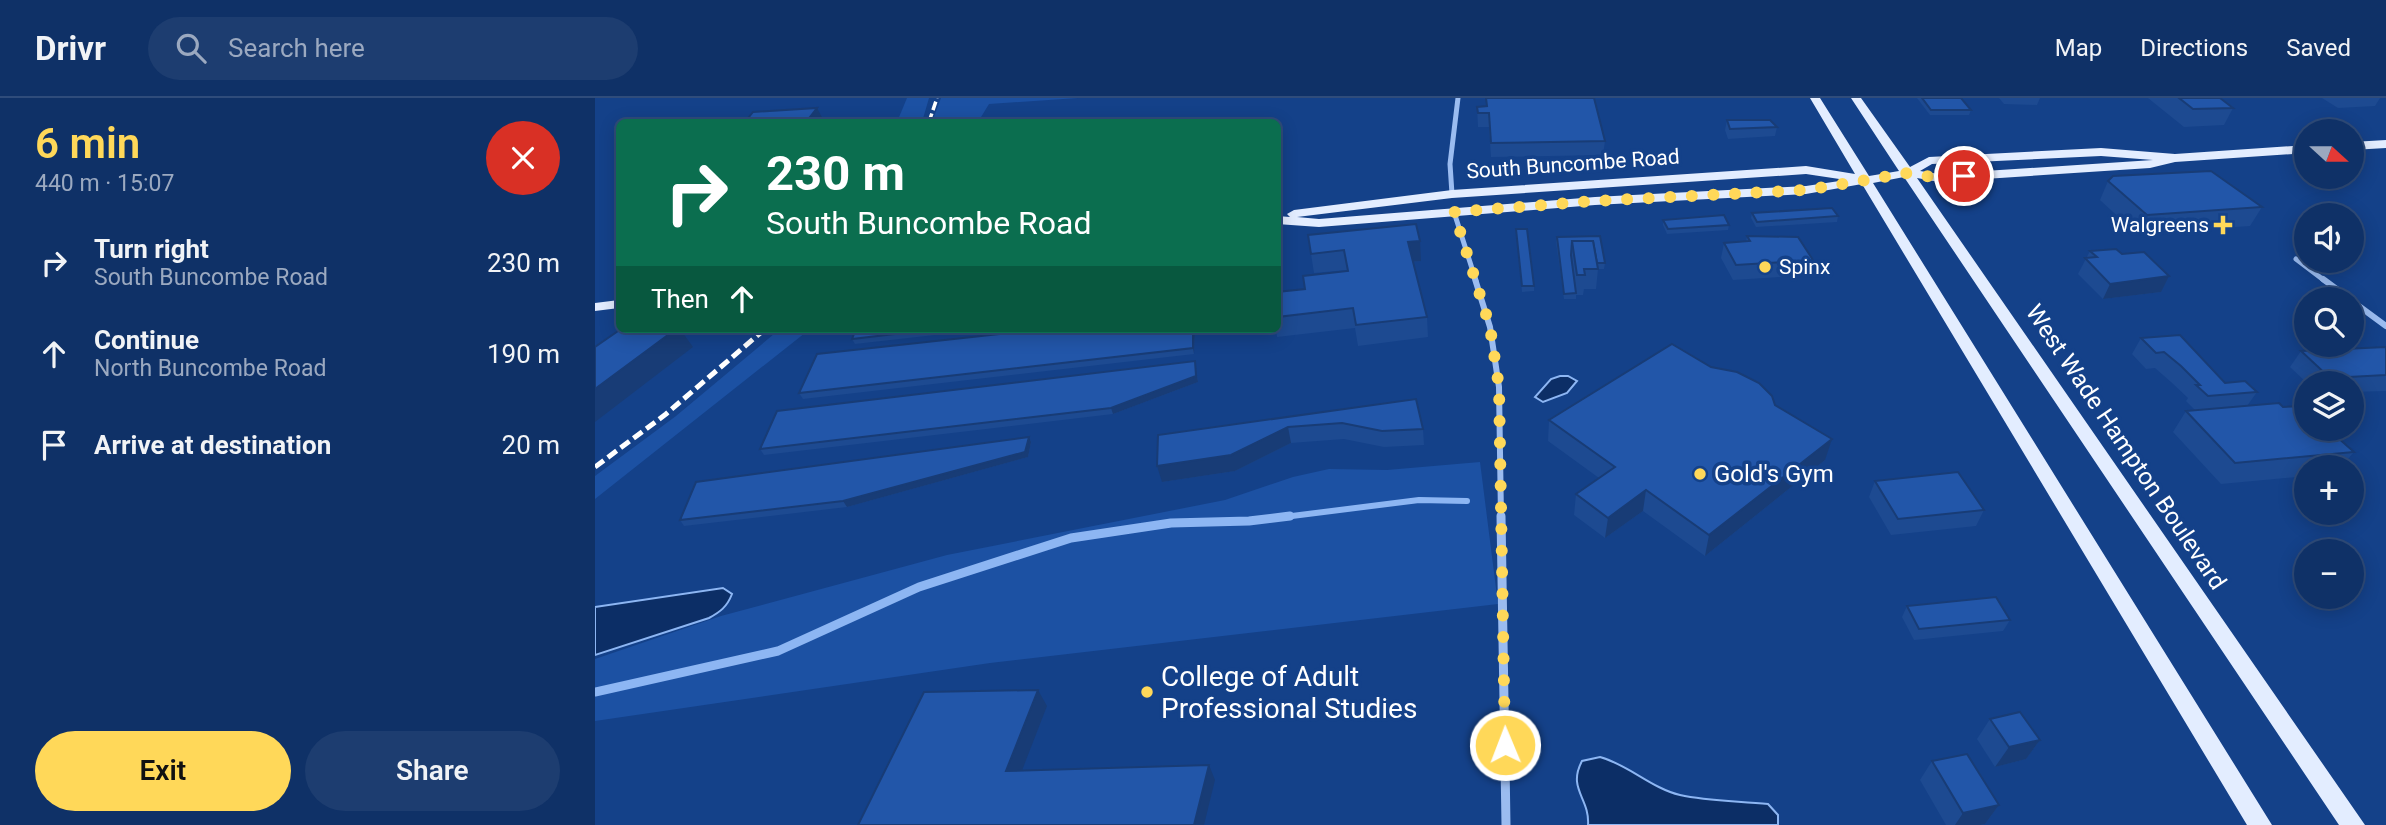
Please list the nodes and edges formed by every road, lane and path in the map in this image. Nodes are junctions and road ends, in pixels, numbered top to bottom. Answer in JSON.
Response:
{"nodes":[{"id":1,"x":1458,"y":98,"type":"edge"},
{"id":2,"x":1815,"y":98,"type":"edge"},
{"id":3,"x":1856,"y":98,"type":"edge"},
{"id":4,"x":2386,"y":144,"type":"edge"},
{"id":5,"x":2364,"y":145,"type":"edge"},
{"id":6,"x":2294,"y":150,"type":"edge"},
{"id":7,"x":1908,"y":173,"type":"junction"},
{"id":8,"x":1864,"y":179,"type":"junction"},
{"id":9,"x":1452,"y":194,"type":"junction"},
{"id":10,"x":1454,"y":212,"type":"junction"},
{"id":11,"x":1282,"y":219,"type":"edge"},
{"id":12,"x":2315,"y":273,"type":"edge"},
{"id":13,"x":2334,"y":287,"type":"edge"},
{"id":14,"x":616,"y":304,"type":"edge"},
{"id":15,"x":595,"y":307,"type":"edge"},
{"id":16,"x":2364,"y":310,"type":"edge"},
{"id":17,"x":2386,"y":326,"type":"edge"},
{"id":18,"x":1506,"y":825,"type":"edge"},
{"id":19,"x":2260,"y":825,"type":"edge"},
{"id":20,"x":2353,"y":825,"type":"edge"}],
"edges":[{"from":1,"to":9,"type":"street"},
{"from":2,"to":8,"type":"main road"},
{"from":3,"to":7,"type":"main road","name":"West Wade Hampton Boulevard"},
{"from":4,"to":5,"type":"main road"},
{"from":6,"to":7,"type":"main road","name":"South Buncombe Road"},
{"from":7,"to":8,"type":"main road","name":"South Buncombe Road"},
{"from":7,"to":20,"type":"main road","name":"West Wade Hampton Boulevard"},
{"from":8,"to":9,"type":"main road","name":"South Buncombe Road"},
{"from":8,"to":10,"type":"main road","name":"South Buncombe Road"},
{"from":8,"to":19,"type":"main road"},
{"from":9,"to":11,"type":"main road","name":"South Buncombe Road"},
{"from":10,"to":11,"type":"main road","name":"South Buncombe Road"},
{"from":10,"to":18,"type":"street"},
{"from":12,"to":13,"type":"street"},
{"from":14,"to":15,"type":"main road"},
{"from":16,"to":17,"type":"street"}]}
